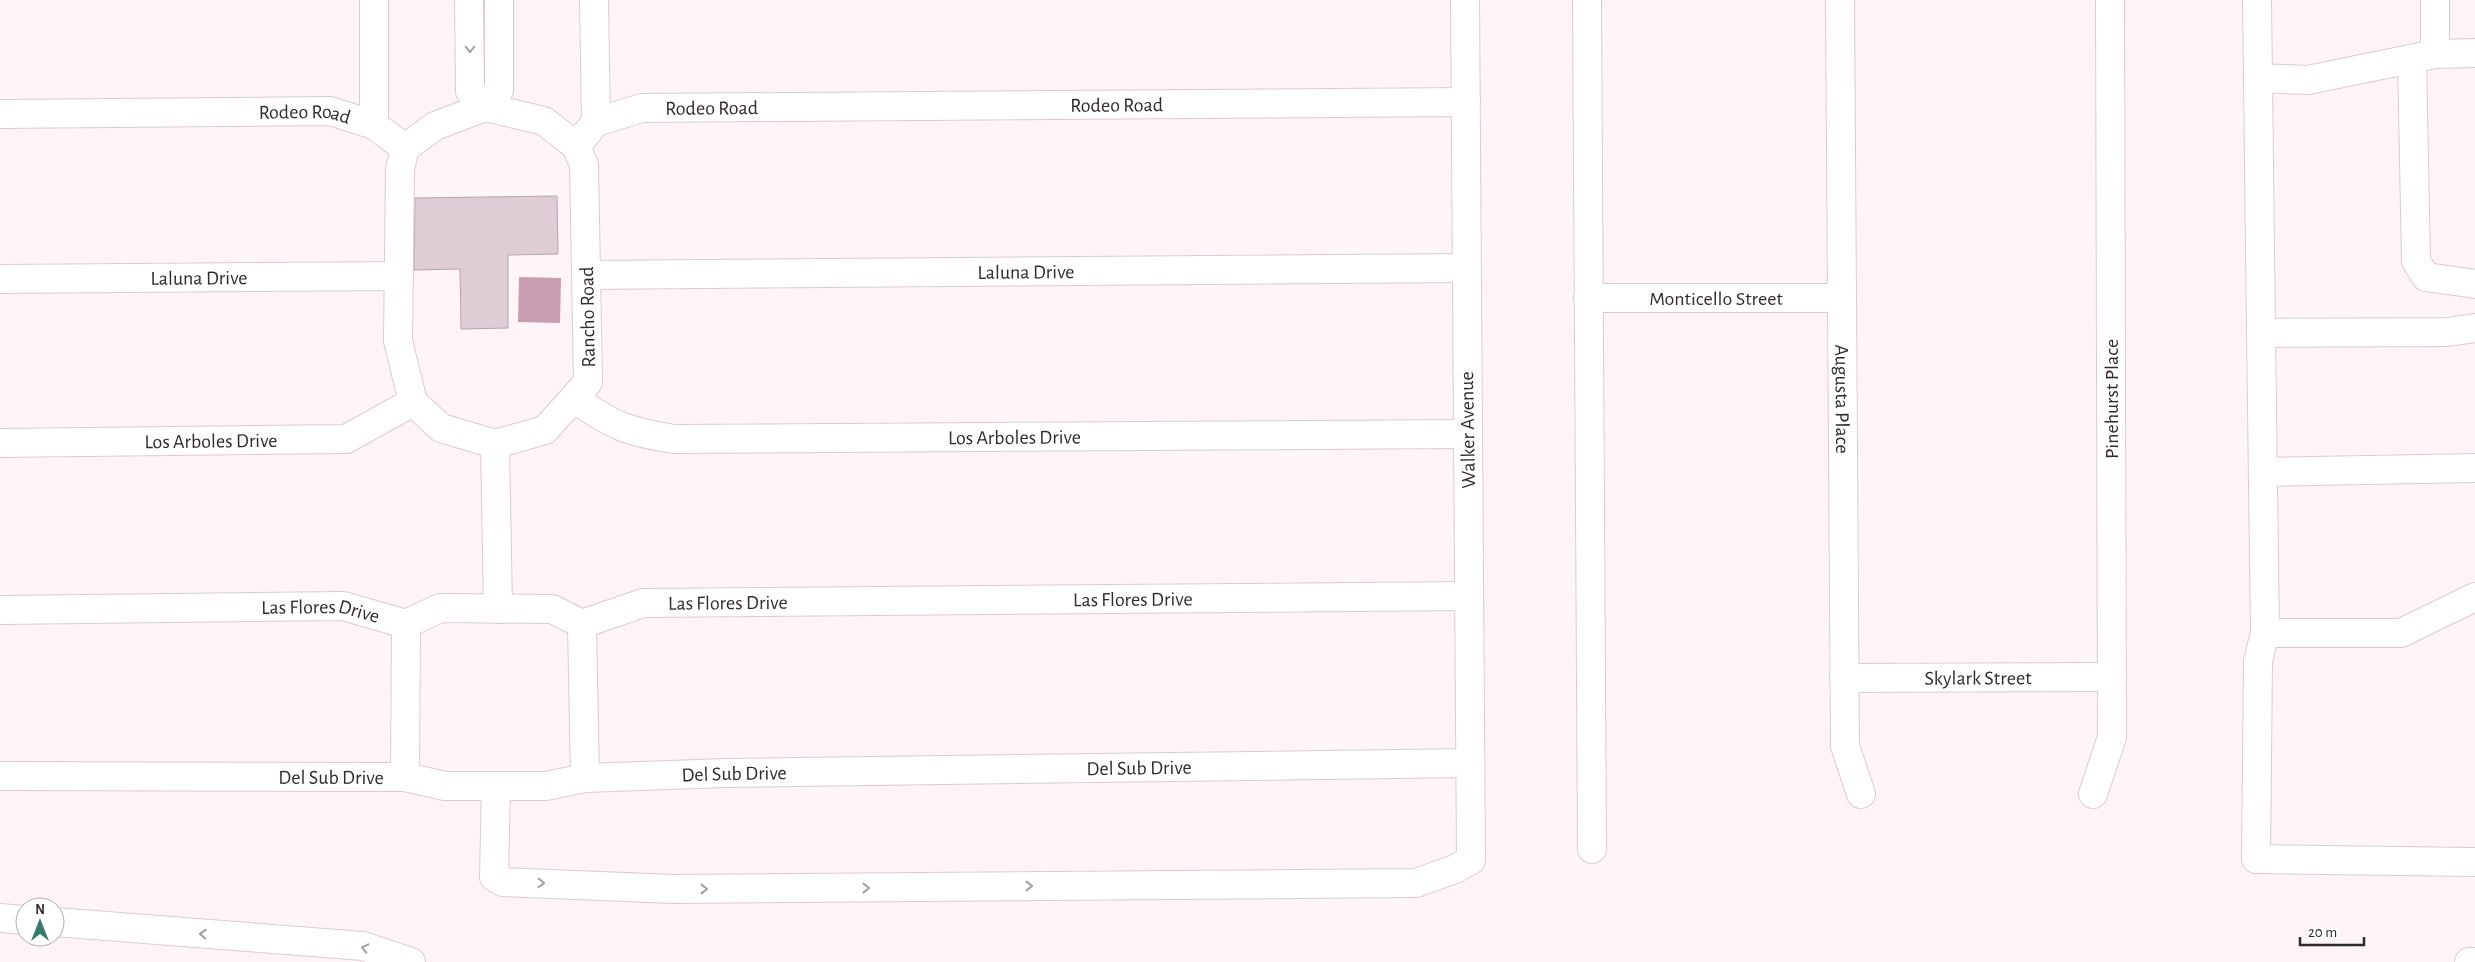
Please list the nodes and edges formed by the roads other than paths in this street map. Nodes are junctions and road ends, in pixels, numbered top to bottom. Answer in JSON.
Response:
{"nodes":[{"id":1,"x":374,"y":0,"type":"edge"},
{"id":2,"x":469,"y":0,"type":"edge"},
{"id":3,"x":499,"y":0,"type":"edge"},
{"id":4,"x":594,"y":0,"type":"edge"},
{"id":5,"x":1465,"y":0,"type":"edge"},
{"id":6,"x":1587,"y":0,"type":"edge"},
{"id":7,"x":1840,"y":0,"type":"edge"},
{"id":8,"x":2110,"y":0,"type":"edge"},
{"id":9,"x":2257,"y":0,"type":"edge"},
{"id":10,"x":2434,"y":0,"type":"edge"},
{"id":11,"x":2475,"y":54,"type":"edge"},
{"id":12,"x":2423,"y":56,"type":"junction"},
{"id":13,"x":2258,"y":78,"type":"junction"},
{"id":14,"x":1466,"y":102,"type":"junction"},
{"id":15,"x":485,"y":108,"type":"junction"},
{"id":16,"x":0,"y":114,"type":"edge"},
{"id":17,"x":596,"y":122,"type":"junction"},
{"id":18,"x":374,"y":125,"type":"junction"},
{"id":19,"x":576,"y":146,"type":"junction"},
{"id":20,"x":405,"y":148,"type":"junction"},
{"id":21,"x":1466,"y":268,"type":"junction"},
{"id":22,"x":587,"y":274,"type":"junction"},
{"id":23,"x":399,"y":276,"type":"junction"},
{"id":24,"x":0,"y":279,"type":"edge"},
{"id":25,"x":2475,"y":284,"type":"edge"},
{"id":26,"x":1588,"y":298,"type":"junction"},
{"id":27,"x":1842,"y":298,"type":"junction"},
{"id":28,"x":2475,"y":328,"type":"edge"},
{"id":29,"x":2260,"y":333,"type":"junction"},
{"id":30,"x":574,"y":398,"type":"junction"},
{"id":31,"x":413,"y":402,"type":"junction"},
{"id":32,"x":1466,"y":434,"type":"junction"},
{"id":33,"x":0,"y":443,"type":"edge"},
{"id":34,"x":496,"y":444,"type":"junction"},
{"id":35,"x":2475,"y":468,"type":"edge"},
{"id":36,"x":2263,"y":472,"type":"junction"},
{"id":37,"x":1470,"y":596,"type":"junction"},
{"id":38,"x":2475,"y":597,"type":"edge"},
{"id":39,"x":498,"y":609,"type":"junction"},
{"id":40,"x":0,"y":610,"type":"edge"},
{"id":41,"x":406,"y":624,"type":"junction"},
{"id":42,"x":582,"y":624,"type":"junction"},
{"id":43,"x":2265,"y":633,"type":"junction"},
{"id":44,"x":2112,"y":676,"type":"junction"},
{"id":45,"x":1844,"y":678,"type":"junction"},
{"id":46,"x":1470,"y":763,"type":"junction"},
{"id":47,"x":0,"y":776,"type":"edge"},
{"id":48,"x":405,"y":777,"type":"junction"},
{"id":49,"x":585,"y":778,"type":"junction"},
{"id":50,"x":496,"y":786,"type":"junction"},
{"id":51,"x":1861,"y":794,"type":"dead end"},
{"id":52,"x":2093,"y":794,"type":"dead end"},
{"id":53,"x":1592,"y":849,"type":"dead end"},
{"id":54,"x":2475,"y":862,"type":"edge"},
{"id":55,"x":0,"y":918,"type":"edge"},
{"id":56,"x":15,"y":919,"type":"edge"},
{"id":57,"x":65,"y":923,"type":"edge"},
{"id":58,"x":411,"y":962,"type":"edge"},
{"id":59,"x":2469,"y":962,"type":"edge"},
{"id":60,"x":2475,"y":962,"type":"edge"}],
"edges":[{"from":1,"to":18,"type":"main road"},
{"from":2,"to":15,"type":"main road","one_way":true},
{"from":3,"to":15,"type":"main road"},
{"from":4,"to":17,"type":"main road"},
{"from":5,"to":14,"type":"main road","name":"Walker Avenue"},
{"from":6,"to":26,"type":"main road"},
{"from":7,"to":27,"type":"main road","name":"Augusta Place"},
{"from":8,"to":44,"type":"main road","name":"Pinehurst Place"},
{"from":9,"to":13,"type":"main road"},
{"from":10,"to":12,"type":"main road"},
{"from":11,"to":12,"type":"main road"},
{"from":12,"to":13,"type":"main road"},
{"from":12,"to":25,"type":"main road"},
{"from":13,"to":29,"type":"main road"},
{"from":14,"to":17,"type":"main road","name":"Rodeo Road"},
{"from":14,"to":21,"type":"main road","name":"Walker Avenue"},
{"from":15,"to":19,"type":"main road"},
{"from":15,"to":20,"type":"main road"},
{"from":16,"to":18,"type":"main road","name":"Rodeo Road"},
{"from":17,"to":19,"type":"main road"},
{"from":18,"to":20,"type":"main road","name":"Rodeo Road"},
{"from":19,"to":22,"type":"main road","name":"Rancho Road"},
{"from":20,"to":23,"type":"main road"},
{"from":21,"to":22,"type":"main road","name":"Laluna Drive"},
{"from":21,"to":32,"type":"main road","name":"Walker Avenue"},
{"from":22,"to":30,"type":"main road","name":"Rancho Road"},
{"from":23,"to":24,"type":"main road","name":"Laluna Drive"},
{"from":23,"to":31,"type":"main road"},
{"from":26,"to":27,"type":"main road","name":"Monticello Street"},
{"from":26,"to":53,"type":"main road"},
{"from":27,"to":45,"type":"main road","name":"Augusta Place"},
{"from":28,"to":29,"type":"main road"},
{"from":29,"to":36,"type":"main road"},
{"from":30,"to":32,"type":"main road","name":"Los Arboles Drive"},
{"from":30,"to":34,"type":"main road","name":"Rancho Road"},
{"from":31,"to":33,"type":"main road","name":"Los Arboles Drive"},
{"from":31,"to":34,"type":"main road"},
{"from":32,"to":37,"type":"main road","name":"Walker Avenue"},
{"from":34,"to":39,"type":"main road"},
{"from":35,"to":36,"type":"main road"},
{"from":36,"to":43,"type":"main road"},
{"from":37,"to":42,"type":"main road","name":"Las Flores Drive"},
{"from":37,"to":46,"type":"main road","name":"Walker Avenue"},
{"from":38,"to":43,"type":"main road"},
{"from":39,"to":41,"type":"main road","name":"Las Flores Drive"},
{"from":39,"to":42,"type":"main road","name":"Las Flores Drive"},
{"from":40,"to":41,"type":"main road","name":"Las Flores Drive"},
{"from":41,"to":48,"type":"main road"},
{"from":42,"to":49,"type":"main road"},
{"from":43,"to":54,"type":"main road"},
{"from":44,"to":45,"type":"main road","name":"Skylark Street"},
{"from":44,"to":52,"type":"main road","name":"Pinehurst Place"},
{"from":45,"to":51,"type":"main road","name":"Augusta Place"},
{"from":46,"to":49,"type":"main road","name":"Del Sub Drive"},
{"from":50,"to":46,"type":"main road","name":"Walker Avenue","one_way":true},
{"from":47,"to":48,"type":"main road","name":"Del Sub Drive"},
{"from":48,"to":50,"type":"main road","name":"Del Sub Drive"},
{"from":49,"to":50,"type":"main road","name":"Del Sub Drive"},
{"from":55,"to":56,"type":"main road"},
{"from":58,"to":57,"type":"main road","one_way":true},
{"from":59,"to":60,"type":"main road"}]}
